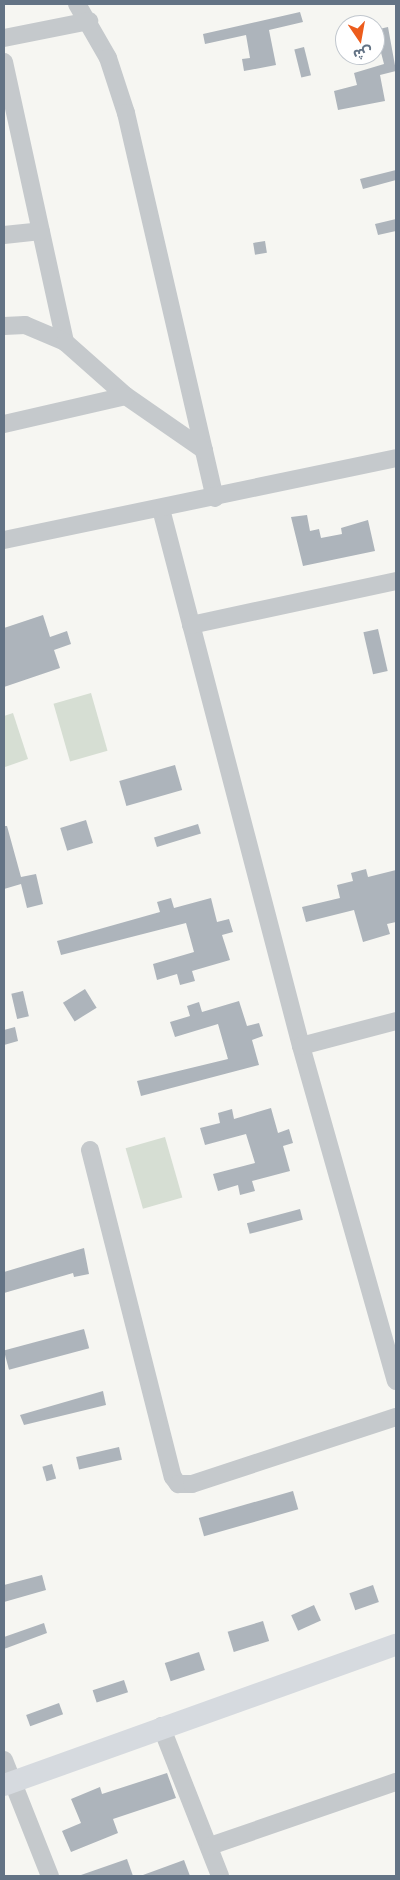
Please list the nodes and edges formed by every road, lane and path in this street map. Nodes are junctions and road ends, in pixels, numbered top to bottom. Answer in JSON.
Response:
{"nodes":[{"id":1,"x":77,"y":4,"type":"edge"},
{"id":2,"x":89,"y":21,"type":"junction"},
{"id":3,"x":4,"y":38,"type":"edge"},
{"id":4,"x":4,"y":62,"type":"edge"},
{"id":5,"x":12,"y":134,"type":"edge"},
{"id":6,"x":41,"y":231,"type":"junction"},
{"id":7,"x":4,"y":235,"type":"edge"},
{"id":8,"x":4,"y":326,"type":"edge"},
{"id":9,"x":65,"y":342,"type":"junction"},
{"id":10,"x":126,"y":396,"type":"junction"},
{"id":11,"x":4,"y":424,"type":"edge"},
{"id":12,"x":204,"y":450,"type":"junction"},
{"id":13,"x":396,"y":458,"type":"edge"},
{"id":14,"x":215,"y":498,"type":"junction"},
{"id":15,"x":161,"y":509,"type":"junction"},
{"id":16,"x":4,"y":540,"type":"edge"},
{"id":17,"x":396,"y":581,"type":"edge"},
{"id":18,"x":191,"y":626,"type":"junction"},
{"id":19,"x":396,"y":1021,"type":"edge"},
{"id":20,"x":301,"y":1046,"type":"junction"},
{"id":21,"x":90,"y":1150,"type":"dead end"},
{"id":22,"x":396,"y":1381,"type":"edge"},
{"id":23,"x":396,"y":1417,"type":"edge"},
{"id":24,"x":396,"y":1645,"type":"edge"},
{"id":25,"x":161,"y":1726,"type":"junction"},
{"id":26,"x":4,"y":1760,"type":"edge"},
{"id":27,"x":396,"y":1782,"type":"edge"},
{"id":28,"x":8,"y":1783,"type":"edge"},
{"id":29,"x":210,"y":1846,"type":"junction"},
{"id":30,"x":50,"y":1876,"type":"edge"},
{"id":31,"x":220,"y":1876,"type":"edge"}],
"edges":[{"from":1,"to":2,"type":"street"},
{"from":2,"to":3,"type":"street"},
{"from":2,"to":12,"type":"street"},
{"from":4,"to":5,"type":"street"},
{"from":5,"to":6,"type":"street"},
{"from":6,"to":7,"type":"street"},
{"from":6,"to":9,"type":"street"},
{"from":8,"to":9,"type":"street"},
{"from":9,"to":10,"type":"street"},
{"from":10,"to":11,"type":"street"},
{"from":10,"to":12,"type":"street"},
{"from":12,"to":14,"type":"street"},
{"from":13,"to":14,"type":"street"},
{"from":14,"to":15,"type":"street"},
{"from":15,"to":16,"type":"street"},
{"from":15,"to":18,"type":"street"},
{"from":17,"to":18,"type":"street"},
{"from":18,"to":20,"type":"street"},
{"from":19,"to":20,"type":"street"},
{"from":20,"to":22,"type":"street"},
{"from":21,"to":23,"type":"street"},
{"from":24,"to":25,"type":"main road"},
{"from":25,"to":28,"type":"main road"},
{"from":25,"to":29,"type":"street"},
{"from":26,"to":28,"type":"street"},
{"from":27,"to":29,"type":"street"},
{"from":28,"to":30,"type":"street"},
{"from":29,"to":31,"type":"street"}]}
